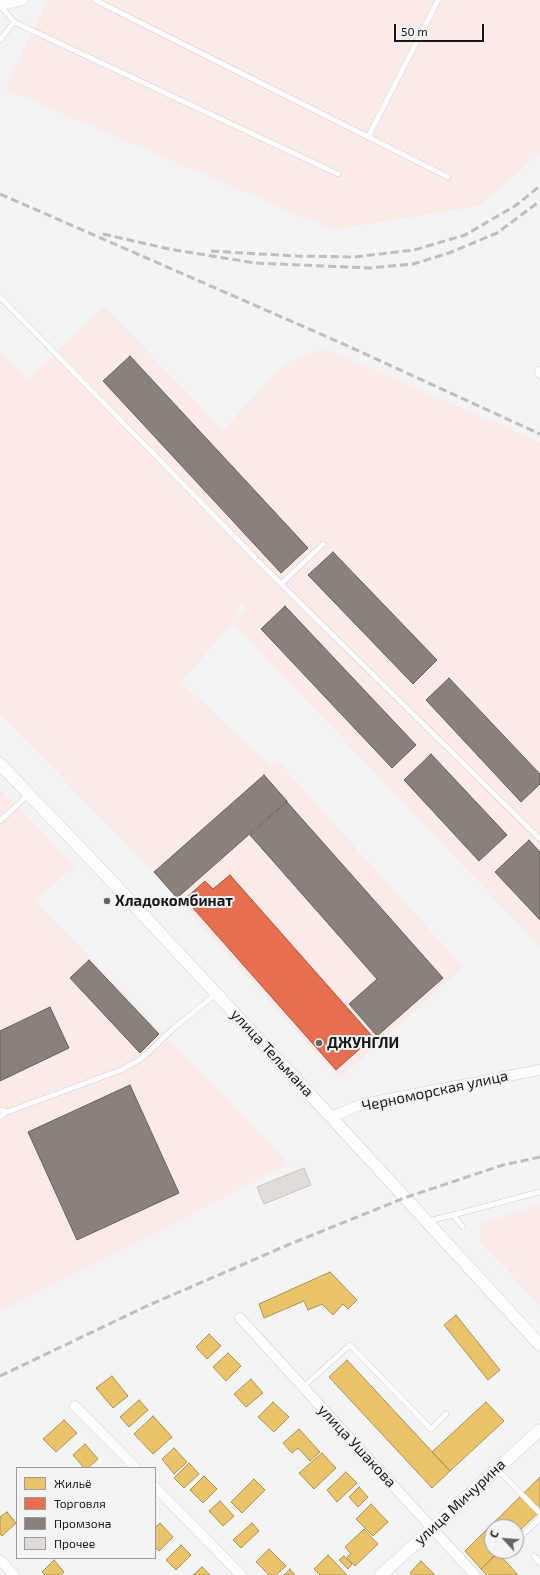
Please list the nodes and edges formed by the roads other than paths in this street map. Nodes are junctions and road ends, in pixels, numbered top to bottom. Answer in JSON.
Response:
{"nodes":[{"id":1,"x":23,"y":0,"type":"edge"},
{"id":2,"x":96,"y":0,"type":"edge"},
{"id":3,"x":438,"y":0,"type":"edge"},
{"id":4,"x":0,"y":5,"type":"edge"},
{"id":5,"x":14,"y":22,"type":"junction"},
{"id":6,"x":0,"y":40,"type":"edge"},
{"id":7,"x":368,"y":137,"type":"junction"},
{"id":8,"x":338,"y":174,"type":"dead end"},
{"id":9,"x":448,"y":177,"type":"dead end"},
{"id":10,"x":0,"y":298,"type":"edge"},
{"id":11,"x":323,"y":544,"type":"dead end"},
{"id":12,"x":281,"y":584,"type":"junction"},
{"id":13,"x":0,"y":764,"type":"edge"},
{"id":14,"x":29,"y":794,"type":"junction"},
{"id":15,"x":0,"y":821,"type":"edge"},
{"id":16,"x":540,"y":839,"type":"edge"},
{"id":17,"x":216,"y":994,"type":"junction"},
{"id":18,"x":540,"y":1070,"type":"edge"},
{"id":19,"x":0,"y":1110,"type":"edge"},
{"id":20,"x":7,"y":1112,"type":"junction"},
{"id":21,"x":0,"y":1117,"type":"edge"},
{"id":22,"x":331,"y":1117,"type":"junction"},
{"id":23,"x":540,"y":1192,"type":"edge"},
{"id":24,"x":453,"y":1215,"type":"junction"},
{"id":25,"x":426,"y":1222,"type":"junction"},
{"id":26,"x":463,"y":1227,"type":"dead end"},
{"id":27,"x":240,"y":1318,"type":"dead end"},
{"id":28,"x":540,"y":1345,"type":"edge"},
{"id":29,"x":303,"y":1387,"type":"junction"},
{"id":30,"x":74,"y":1406,"type":"dead end"},
{"id":31,"x":446,"y":1414,"type":"dead end"},
{"id":32,"x":540,"y":1430,"type":"edge"},
{"id":33,"x":135,"y":1467,"type":"edge"},
{"id":34,"x":496,"y":1468,"type":"junction"},
{"id":35,"x":156,"y":1488,"type":"edge"},
{"id":36,"x":540,"y":1513,"type":"edge"},
{"id":37,"x":540,"y":1518,"type":"edge"},
{"id":38,"x":432,"y":1528,"type":"junction"},
{"id":39,"x":524,"y":1533,"type":"edge"},
{"id":40,"x":534,"y":1556,"type":"dead end"},
{"id":41,"x":0,"y":1560,"type":"edge"},
{"id":42,"x":540,"y":1563,"type":"edge"},
{"id":43,"x":14,"y":1575,"type":"edge"},
{"id":44,"x":242,"y":1575,"type":"edge"},
{"id":45,"x":381,"y":1575,"type":"edge"},
{"id":46,"x":475,"y":1575,"type":"edge"}],
"edges":[{"from":1,"to":4,"type":"street"},
{"from":2,"to":7,"type":"lane"},
{"from":3,"to":7,"type":"lane"},
{"from":4,"to":5,"type":"lane"},
{"from":5,"to":6,"type":"lane"},
{"from":5,"to":8,"type":"lane"},
{"from":7,"to":9,"type":"lane"},
{"from":10,"to":12,"type":"lane"},
{"from":11,"to":12,"type":"lane"},
{"from":12,"to":16,"type":"lane"},
{"from":13,"to":14,"type":"street","name":"улица Тельмана"},
{"from":14,"to":15,"type":"lane"},
{"from":14,"to":17,"type":"street","name":"улица Тельмана"},
{"from":17,"to":20,"type":"lane"},
{"from":17,"to":22,"type":"street","name":"улица Тельмана"},
{"from":18,"to":22,"type":"street","name":"Черноморская улица"},
{"from":19,"to":20,"type":"lane"},
{"from":20,"to":21,"type":"lane"},
{"from":22,"to":25,"type":"street","name":"улица Тельмана"},
{"from":23,"to":24,"type":"lane"},
{"from":24,"to":25,"type":"lane"},
{"from":24,"to":26,"type":"lane"},
{"from":25,"to":28,"type":"street","name":"улица Тельмана"},
{"from":27,"to":29,"type":"street","name":"улица Ушакова"},
{"from":29,"to":31,"type":"lane"},
{"from":29,"to":38,"type":"street","name":"улица Ушакова"},
{"from":30,"to":33,"type":"street"},
{"from":32,"to":34,"type":"street","name":"улица Мичурина"},
{"from":34,"to":36,"type":"lane"},
{"from":34,"to":38,"type":"street","name":"улица Мичурина"},
{"from":35,"to":44,"type":"street"},
{"from":37,"to":39,"type":"lane"},
{"from":38,"to":45,"type":"street","name":"улица Мичурина"},
{"from":38,"to":46,"type":"street","name":"улица Ушакова"},
{"from":40,"to":42,"type":"lane"},
{"from":41,"to":43,"type":"street"}]}
